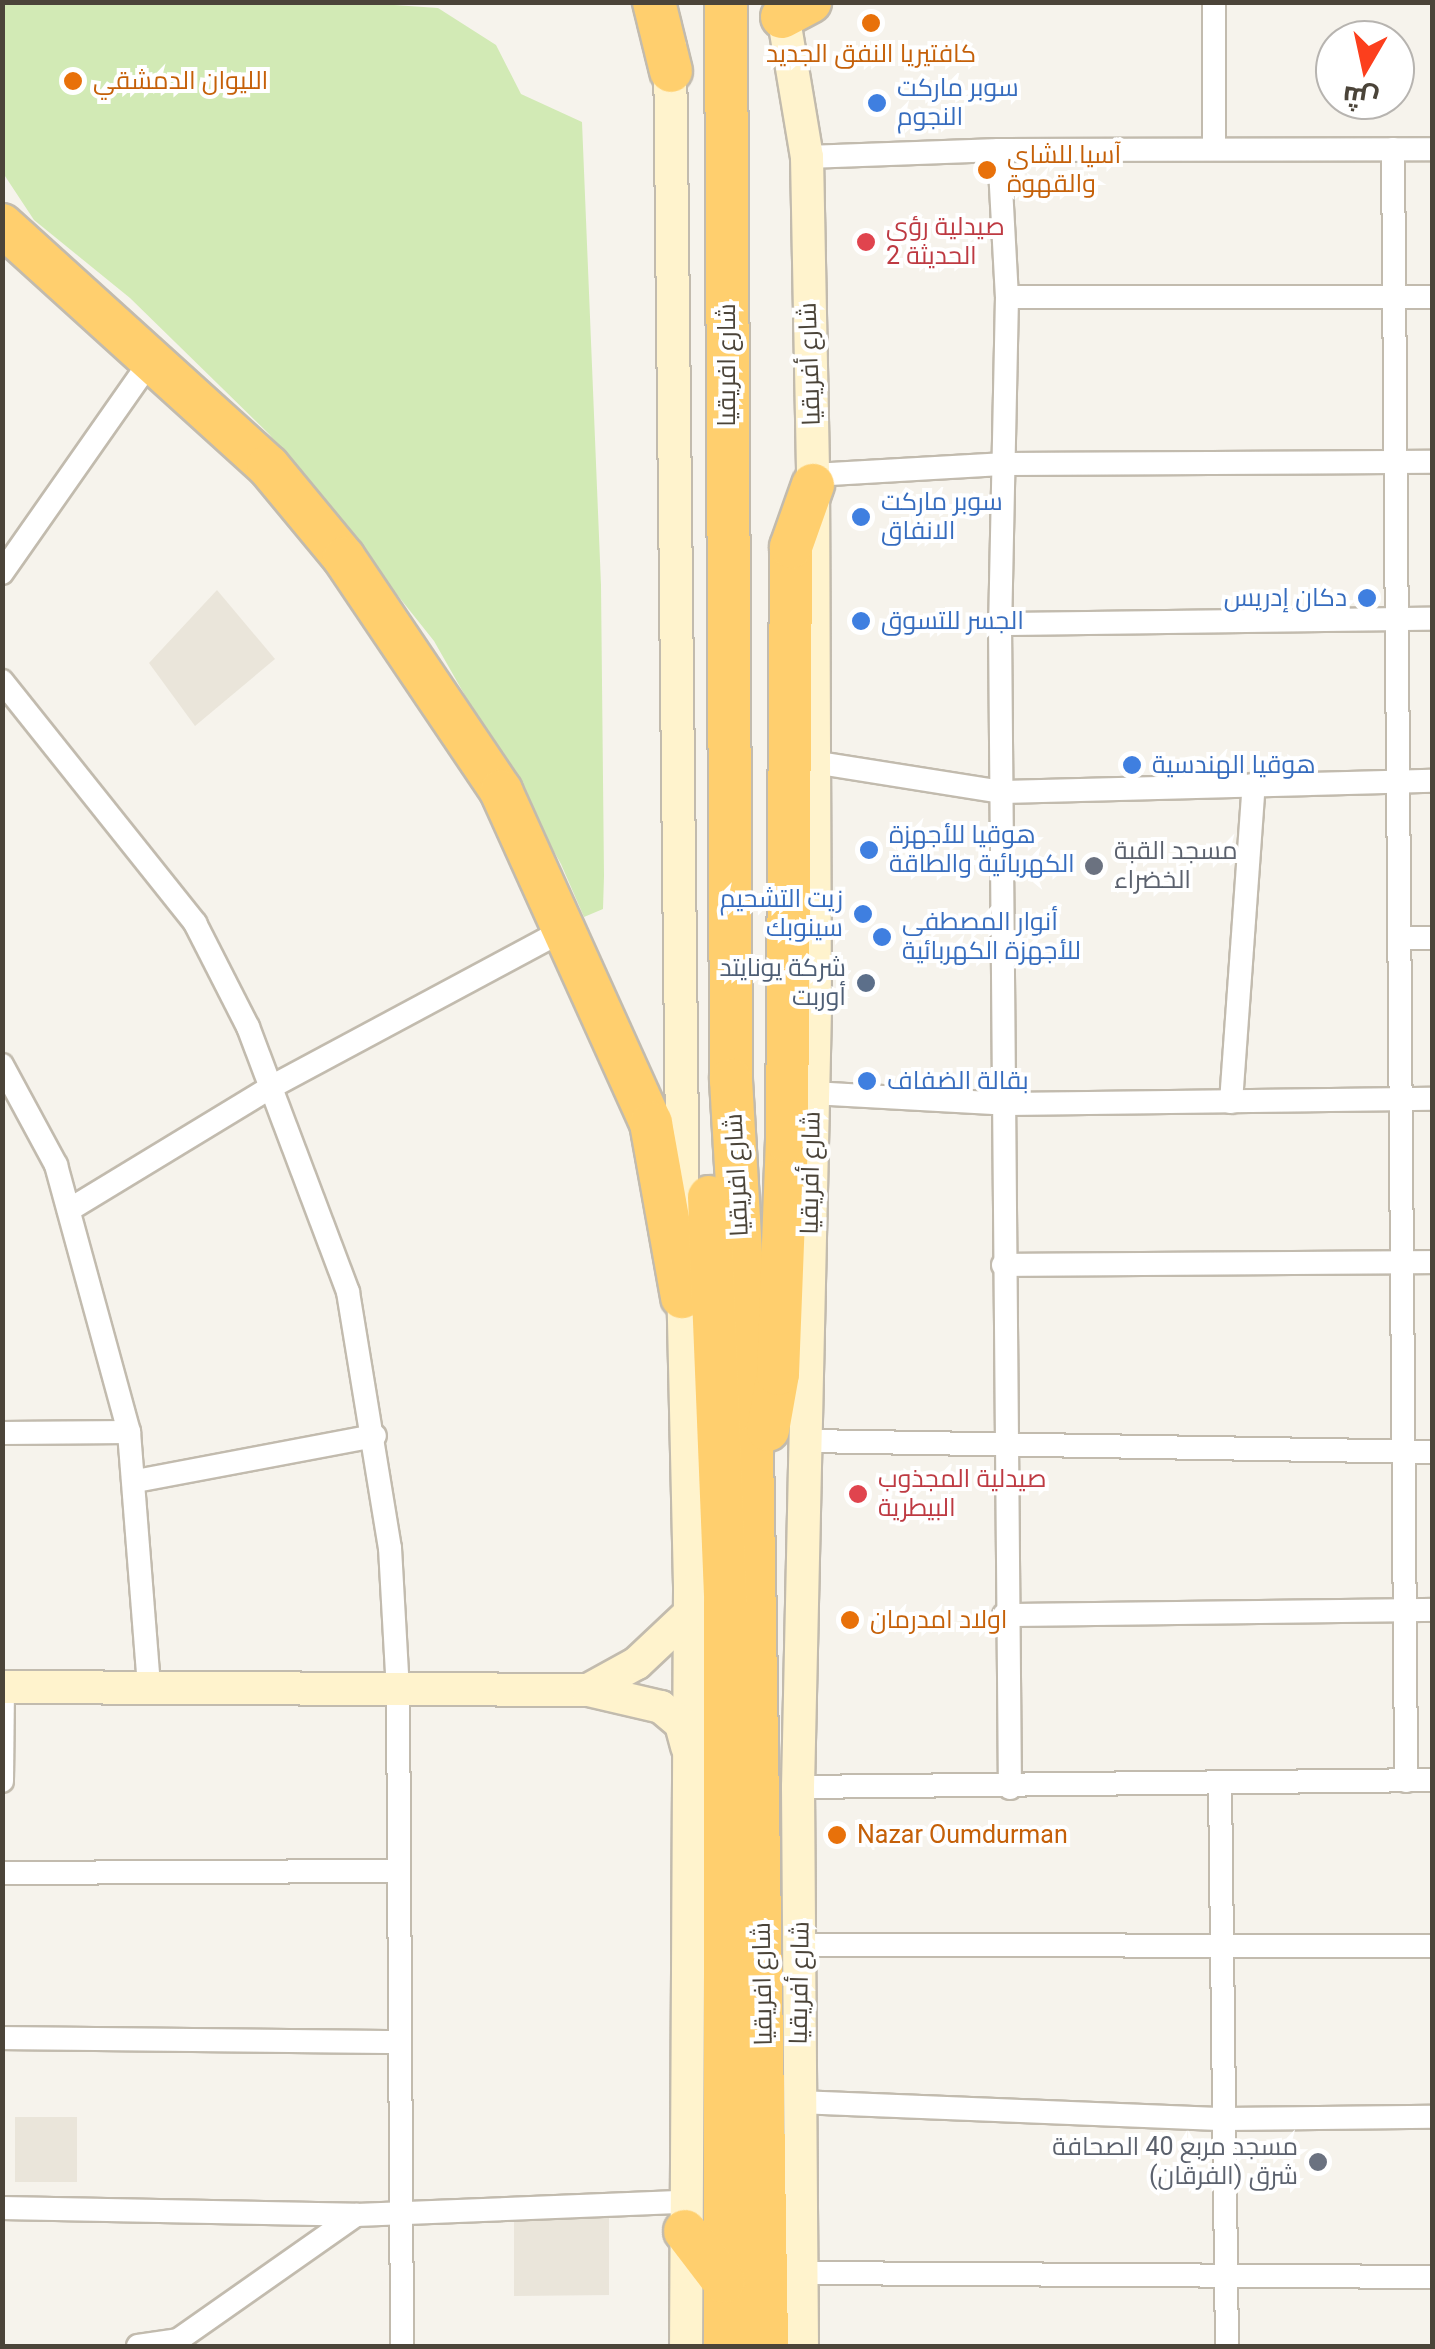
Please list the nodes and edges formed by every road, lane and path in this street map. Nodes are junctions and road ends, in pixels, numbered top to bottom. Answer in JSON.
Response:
{"nodes":[{"id":1,"x":654,"y":2,"type":"edge"},
{"id":2,"x":668,"y":2,"type":"edge"},
{"id":3,"x":699,"y":2,"type":"edge"},
{"id":4,"x":726,"y":2,"type":"edge"},
{"id":5,"x":1214,"y":2,"type":"edge"},
{"id":6,"x":791,"y":7,"type":"edge"},
{"id":7,"x":671,"y":71,"type":"junction"},
{"id":8,"x":1214,"y":148,"type":"junction"},
{"id":9,"x":1392,"y":149,"type":"junction"},
{"id":10,"x":1432,"y":149,"type":"edge"},
{"id":11,"x":999,"y":150,"type":"junction"},
{"id":12,"x":807,"y":157,"type":"junction"},
{"id":13,"x":2,"y":226,"type":"edge"},
{"id":14,"x":1007,"y":297,"type":"junction"},
{"id":15,"x":1394,"y":297,"type":"junction"},
{"id":16,"x":1432,"y":297,"type":"edge"},
{"id":17,"x":153,"y":357,"type":"junction"},
{"id":18,"x":1395,"y":462,"type":"junction"},
{"id":19,"x":1432,"y":462,"type":"edge"},
{"id":20,"x":1006,"y":464,"type":"junction"},
{"id":21,"x":813,"y":480,"type":"junction"},
{"id":22,"x":2,"y":573,"type":"edge"},
{"id":23,"x":1396,"y":619,"type":"junction"},
{"id":24,"x":1432,"y":619,"type":"edge"},
{"id":25,"x":1000,"y":624,"type":"junction"},
{"id":26,"x":2,"y":681,"type":"edge"},
{"id":27,"x":813,"y":762,"type":"junction"},
{"id":28,"x":718,"y":780,"type":"junction"},
{"id":29,"x":1394,"y":781,"type":"junction"},
{"id":30,"x":1432,"y":781,"type":"edge"},
{"id":31,"x":1254,"y":785,"type":"junction"},
{"id":32,"x":1003,"y":792,"type":"junction"},
{"id":33,"x":567,"y":928,"type":"junction"},
{"id":34,"x":1399,"y":938,"type":"junction"},
{"id":35,"x":1432,"y":938,"type":"edge"},
{"id":36,"x":2,"y":1066,"type":"edge"},
{"id":37,"x":271,"y":1087,"type":"junction"},
{"id":38,"x":812,"y":1093,"type":"junction"},
{"id":39,"x":1400,"y":1100,"type":"junction"},
{"id":40,"x":1432,"y":1100,"type":"edge"},
{"id":41,"x":1231,"y":1102,"type":"junction"},
{"id":42,"x":1007,"y":1104,"type":"junction"},
{"id":43,"x":69,"y":1210,"type":"junction"},
{"id":44,"x":1402,"y":1262,"type":"junction"},
{"id":45,"x":1432,"y":1262,"type":"edge"},
{"id":46,"x":1003,"y":1265,"type":"junction"},
{"id":47,"x":682,"y":1297,"type":"junction"},
{"id":48,"x":129,"y":1432,"type":"junction"},
{"id":49,"x":2,"y":1433,"type":"edge"},
{"id":50,"x":375,"y":1436,"type":"junction"},
{"id":51,"x":808,"y":1440,"type":"junction"},
{"id":52,"x":1002,"y":1445,"type":"junction"},
{"id":53,"x":1403,"y":1452,"type":"junction"},
{"id":54,"x":1432,"y":1452,"type":"edge"},
{"id":55,"x":136,"y":1481,"type":"junction"},
{"id":56,"x":754,"y":1519,"type":"junction"},
{"id":57,"x":1404,"y":1610,"type":"junction"},
{"id":58,"x":1432,"y":1610,"type":"edge"},
{"id":59,"x":688,"y":1614,"type":"junction"},
{"id":60,"x":1004,"y":1615,"type":"junction"},
{"id":61,"x":149,"y":1686,"type":"junction"},
{"id":62,"x":3,"y":1687,"type":"edge"},
{"id":63,"x":398,"y":1689,"type":"junction"},
{"id":64,"x":588,"y":1690,"type":"junction"},
{"id":65,"x":687,"y":1749,"type":"junction"},
{"id":66,"x":1406,"y":1780,"type":"junction"},
{"id":67,"x":1432,"y":1780,"type":"edge"},
{"id":68,"x":2,"y":1781,"type":"edge"},
{"id":69,"x":1220,"y":1784,"type":"junction"},
{"id":70,"x":798,"y":1788,"type":"junction"},
{"id":71,"x":1010,"y":1788,"type":"junction"},
{"id":72,"x":399,"y":1871,"type":"junction"},
{"id":73,"x":2,"y":1872,"type":"edge"},
{"id":74,"x":802,"y":1945,"type":"junction"},
{"id":75,"x":1432,"y":1946,"type":"edge"},
{"id":76,"x":1223,"y":1948,"type":"junction"},
{"id":77,"x":2,"y":2038,"type":"edge"},
{"id":78,"x":400,"y":2042,"type":"junction"},
{"id":79,"x":798,"y":2102,"type":"junction"},
{"id":80,"x":1432,"y":2117,"type":"edge"},
{"id":81,"x":1225,"y":2119,"type":"junction"},
{"id":82,"x":2,"y":2208,"type":"edge"},
{"id":83,"x":401,"y":2212,"type":"junction"},
{"id":84,"x":356,"y":2214,"type":"junction"},
{"id":85,"x":684,"y":2217,"type":"junction"},
{"id":86,"x":802,"y":2272,"type":"junction"},
{"id":87,"x":1432,"y":2277,"type":"edge"},
{"id":88,"x":1225,"y":2278,"type":"junction"},
{"id":89,"x":724,"y":2282,"type":"junction"},
{"id":90,"x":184,"y":2343,"type":"edge"},
{"id":91,"x":138,"y":2346,"type":"edge"},
{"id":92,"x":402,"y":2346,"type":"edge"},
{"id":93,"x":686,"y":2346,"type":"edge"},
{"id":94,"x":724,"y":2346,"type":"edge"},
{"id":95,"x":767,"y":2346,"type":"edge"},
{"id":96,"x":802,"y":2346,"type":"edge"},
{"id":97,"x":1227,"y":2346,"type":"edge"}],
"edges":[{"from":1,"to":7,"type":"highway"},
{"from":2,"to":7,"type":"street"},
{"from":3,"to":28,"type":"highway","name":"شارع افريقيا"},
{"from":4,"to":28,"type":"highway","name":"شارع افريقيا"},
{"from":5,"to":8,"type":"street"},
{"from":6,"to":12,"type":"street","name":"شارع أفريقيا"},
{"from":7,"to":47,"type":"street"},
{"from":8,"to":9,"type":"street"},
{"from":8,"to":11,"type":"street"},
{"from":9,"to":10,"type":"street"},
{"from":9,"to":15,"type":"street"},
{"from":11,"to":12,"type":"street"},
{"from":11,"to":14,"type":"street"},
{"from":12,"to":21,"type":"street","name":"شارع أفريقيا"},
{"from":13,"to":17,"type":"highway"},
{"from":14,"to":15,"type":"street"},
{"from":14,"to":20,"type":"street"},
{"from":15,"to":16,"type":"street"},
{"from":15,"to":18,"type":"street"},
{"from":17,"to":22,"type":"street"},
{"from":17,"to":33,"type":"highway"},
{"from":18,"to":19,"type":"street"},
{"from":18,"to":20,"type":"street"},
{"from":18,"to":23,"type":"street"},
{"from":20,"to":21,"type":"street"},
{"from":20,"to":25,"type":"street"},
{"from":21,"to":27,"type":"street","name":"شارع أفريقيا"},
{"from":21,"to":56,"type":"highway"},
{"from":23,"to":24,"type":"street"},
{"from":23,"to":25,"type":"street"},
{"from":23,"to":29,"type":"street"},
{"from":25,"to":32,"type":"street"},
{"from":26,"to":37,"type":"street"},
{"from":27,"to":32,"type":"street"},
{"from":27,"to":38,"type":"street","name":"شارع أفريقيا"},
{"from":28,"to":56,"type":"highway","name":"شارع افريقيا"},
{"from":28,"to":89,"type":"highway","name":"شارع افريقيا"},
{"from":29,"to":30,"type":"street"},
{"from":29,"to":31,"type":"street"},
{"from":29,"to":34,"type":"street"},
{"from":31,"to":32,"type":"street"},
{"from":31,"to":41,"type":"street"},
{"from":32,"to":42,"type":"street"},
{"from":33,"to":37,"type":"street"},
{"from":33,"to":47,"type":"highway"},
{"from":34,"to":35,"type":"street"},
{"from":34,"to":39,"type":"street"},
{"from":36,"to":43,"type":"street"},
{"from":37,"to":43,"type":"street"},
{"from":37,"to":50,"type":"street"},
{"from":38,"to":42,"type":"street"},
{"from":38,"to":51,"type":"street","name":"شارع أفريقيا"},
{"from":39,"to":40,"type":"street"},
{"from":39,"to":41,"type":"street"},
{"from":39,"to":44,"type":"street"},
{"from":41,"to":42,"type":"street"},
{"from":42,"to":46,"type":"street"},
{"from":43,"to":48,"type":"street"},
{"from":44,"to":45,"type":"street"},
{"from":44,"to":46,"type":"street"},
{"from":44,"to":53,"type":"street"},
{"from":46,"to":52,"type":"street"},
{"from":47,"to":59,"type":"street"},
{"from":48,"to":49,"type":"street"},
{"from":48,"to":55,"type":"street"},
{"from":50,"to":55,"type":"street"},
{"from":50,"to":63,"type":"street"},
{"from":51,"to":52,"type":"street"},
{"from":51,"to":70,"type":"street","name":"شارع أفريقيا"},
{"from":52,"to":53,"type":"street"},
{"from":52,"to":60,"type":"street"},
{"from":53,"to":54,"type":"street"},
{"from":53,"to":57,"type":"street"},
{"from":55,"to":61,"type":"street"},
{"from":56,"to":95,"type":"highway","name":"شارع افريقيا"},
{"from":57,"to":58,"type":"street"},
{"from":57,"to":60,"type":"street"},
{"from":57,"to":66,"type":"street"},
{"from":59,"to":64,"type":"street"},
{"from":59,"to":65,"type":"street"},
{"from":60,"to":71,"type":"street"},
{"from":61,"to":62,"type":"street"},
{"from":61,"to":63,"type":"street"},
{"from":62,"to":68,"type":"street"},
{"from":63,"to":64,"type":"street"},
{"from":63,"to":72,"type":"street"},
{"from":64,"to":65,"type":"street"},
{"from":65,"to":85,"type":"street"},
{"from":66,"to":67,"type":"street"},
{"from":66,"to":69,"type":"street"},
{"from":69,"to":71,"type":"street"},
{"from":69,"to":76,"type":"street"},
{"from":70,"to":71,"type":"street"},
{"from":70,"to":74,"type":"street","name":"شارع أفريقيا"},
{"from":72,"to":73,"type":"street"},
{"from":72,"to":78,"type":"street"},
{"from":74,"to":76,"type":"street"},
{"from":74,"to":79,"type":"street","name":"شارع أفريقيا"},
{"from":75,"to":76,"type":"street"},
{"from":76,"to":81,"type":"street"},
{"from":77,"to":78,"type":"street"},
{"from":78,"to":83,"type":"street"},
{"from":79,"to":81,"type":"street"},
{"from":79,"to":86,"type":"street","name":"شارع أفريقيا"},
{"from":80,"to":81,"type":"street"},
{"from":81,"to":88,"type":"street"},
{"from":82,"to":84,"type":"street"},
{"from":83,"to":84,"type":"street"},
{"from":83,"to":85,"type":"street"},
{"from":83,"to":92,"type":"street"},
{"from":84,"to":90,"type":"street"},
{"from":85,"to":89,"type":"highway"},
{"from":85,"to":93,"type":"street"},
{"from":86,"to":88,"type":"street"},
{"from":86,"to":96,"type":"street","name":"شارع أفريقيا"},
{"from":87,"to":88,"type":"street"},
{"from":88,"to":97,"type":"street"},
{"from":89,"to":94,"type":"highway","name":"شارع افريقيا"},
{"from":90,"to":91,"type":"street"}]}
